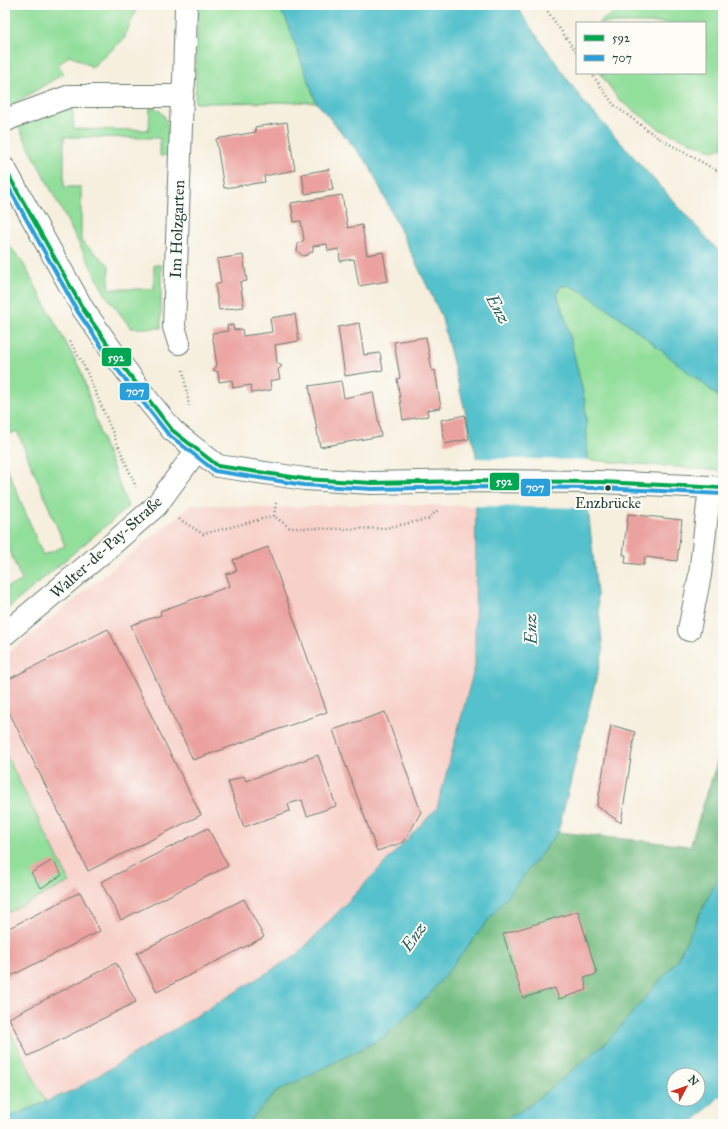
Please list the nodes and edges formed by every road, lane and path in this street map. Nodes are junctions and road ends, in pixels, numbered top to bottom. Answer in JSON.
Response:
{"nodes":[{"id":1,"x":186,"y":5,"type":"edge"},
{"id":2,"x":543,"y":5,"type":"edge"},
{"id":3,"x":576,"y":52,"type":"edge"},
{"id":4,"x":592,"y":74,"type":"edge"},
{"id":5,"x":182,"y":96,"type":"junction"},
{"id":6,"x":5,"y":121,"type":"edge"},
{"id":7,"x":723,"y":166,"type":"edge"},
{"id":8,"x":5,"y":169,"type":"edge"},
{"id":9,"x":66,"y":334,"type":"dead end"},
{"id":10,"x":179,"y":343,"type":"joint"},
{"id":11,"x":197,"y":450,"type":"junction"},
{"id":12,"x":463,"y":481,"type":"junction"},
{"id":13,"x":717,"y":487,"type":"edge"},
{"id":14,"x":165,"y":511,"type":"junction"},
{"id":15,"x":689,"y":630,"type":"dead end"},
{"id":16,"x":5,"y":634,"type":"edge"},
{"id":17,"x":723,"y":1115,"type":"edge"},
{"id":18,"x":714,"y":1124,"type":"edge"}],
"edges":[{"from":1,"to":5,"type":"street","name":"Im Holzgarten"},
{"from":2,"to":3,"type":"path"},
{"from":4,"to":7,"type":"path"},
{"from":5,"to":6,"type":"street"},
{"from":5,"to":10,"type":"street","name":"Im Holzgarten"},
{"from":8,"to":11,"type":"street"},
{"from":9,"to":14,"type":"path"},
{"from":10,"to":11,"type":"path"},
{"from":11,"to":12,"type":"street"},
{"from":11,"to":14,"type":"street","name":"Walter-de-Pay-Straße"},
{"from":12,"to":13,"type":"street"},
{"from":12,"to":14,"type":"path"},
{"from":13,"to":15,"type":"street"},
{"from":14,"to":16,"type":"street","name":"Walter-de-Pay-Straße"},
{"from":17,"to":18,"type":"path"}]}
